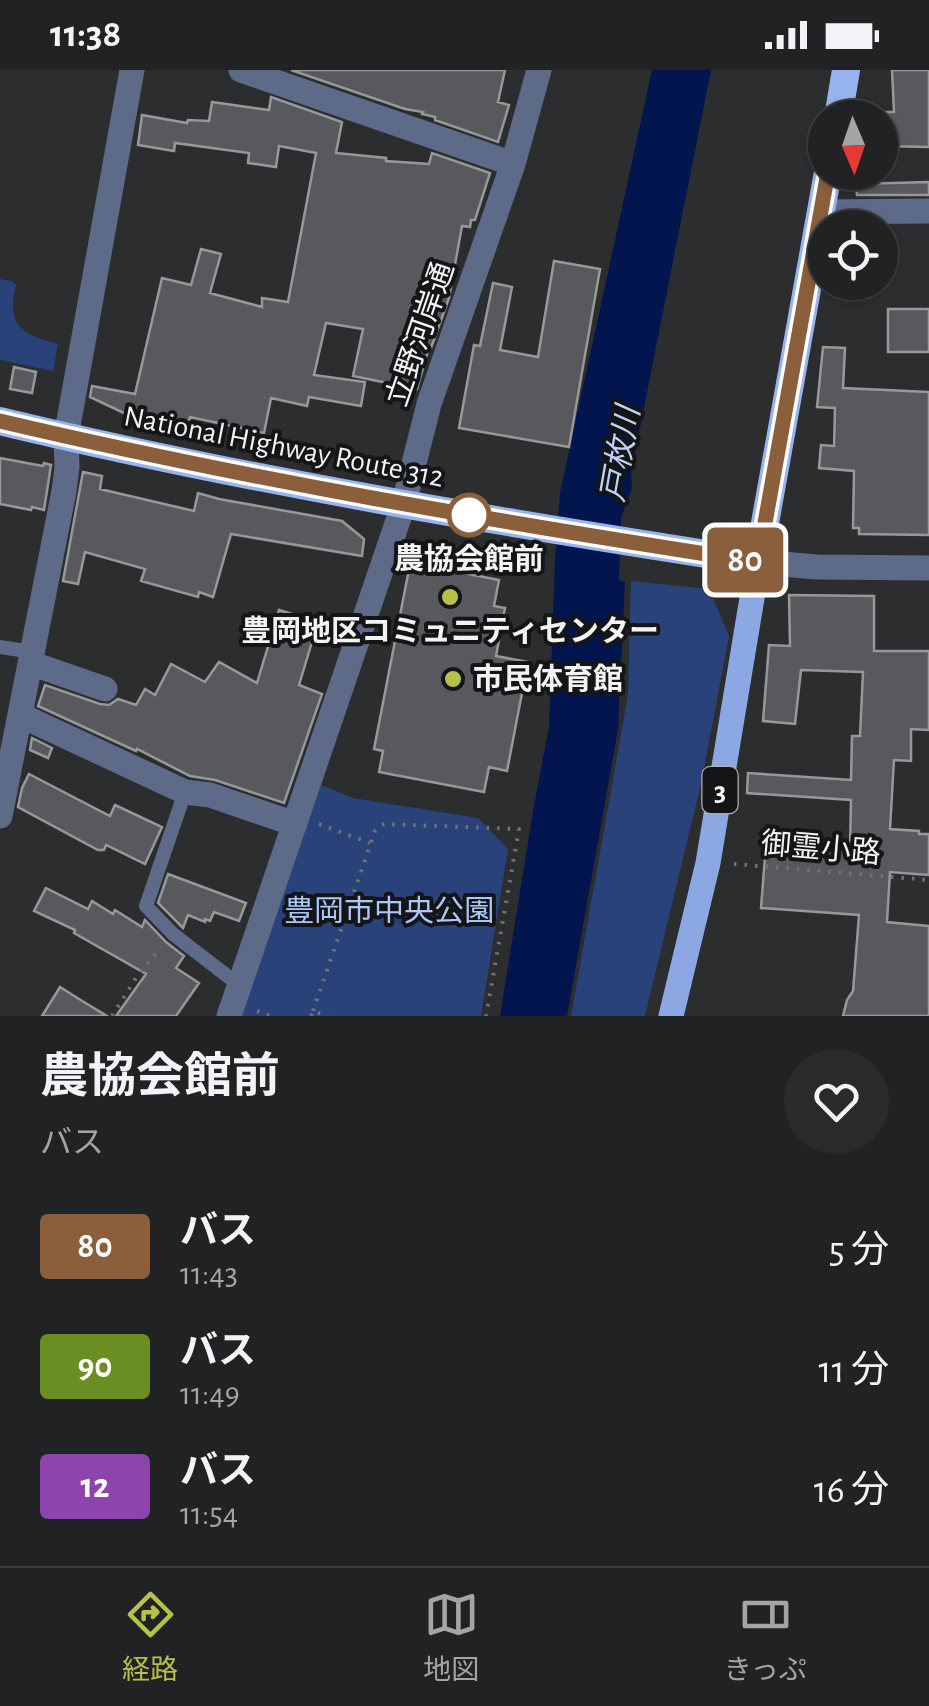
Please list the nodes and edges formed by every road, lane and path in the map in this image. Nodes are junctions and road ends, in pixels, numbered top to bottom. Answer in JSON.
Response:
{"nodes":[{"id":1,"x":132,"y":70,"type":"edge"},
{"id":2,"x":241,"y":70,"type":"edge"},
{"id":3,"x":540,"y":70,"type":"edge"},
{"id":4,"x":846,"y":70,"type":"edge"},
{"id":5,"x":841,"y":100,"type":"edge"},
{"id":6,"x":513,"y":164,"type":"junction"},
{"id":7,"x":898,"y":211,"type":"edge"},
{"id":8,"x":929,"y":211,"type":"edge"},
{"id":9,"x":808,"y":284,"type":"edge"},
{"id":10,"x":0,"y":421,"type":"edge"},
{"id":11,"x":66,"y":437,"type":"junction"},
{"id":12,"x":404,"y":504,"type":"junction"},
{"id":13,"x":758,"y":562,"type":"junction"},
{"id":14,"x":929,"y":568,"type":"edge"},
{"id":15,"x":0,"y":646,"type":"edge"},
{"id":16,"x":31,"y":658,"type":"junction"},
{"id":17,"x":105,"y":689,"type":"dead end"},
{"id":18,"x":20,"y":716,"type":"junction"},
{"id":19,"x":184,"y":792,"type":"junction"},
{"id":20,"x":0,"y":816,"type":"edge"},
{"id":21,"x":297,"y":820,"type":"junction"},
{"id":22,"x":370,"y":843,"type":"junction"},
{"id":23,"x":708,"y":863,"type":"junction"},
{"id":24,"x":929,"y":880,"type":"edge"},
{"id":25,"x":173,"y":934,"type":"junction"},
{"id":26,"x":239,"y":985,"type":"junction"},
{"id":27,"x":312,"y":1014,"type":"edge"},
{"id":28,"x":112,"y":1016,"type":"edge"},
{"id":29,"x":229,"y":1016,"type":"edge"},
{"id":30,"x":328,"y":1016,"type":"edge"},
{"id":31,"x":486,"y":1016,"type":"edge"},
{"id":32,"x":672,"y":1016,"type":"edge"}],
"edges":[{"from":1,"to":11,"type":"street"},
{"from":2,"to":6,"type":"street"},
{"from":3,"to":6,"type":"street","name":"立野河岸通"},
{"from":4,"to":5,"type":"highway"},
{"from":6,"to":12,"type":"street","name":"立野河岸通"},
{"from":7,"to":8,"type":"street"},
{"from":9,"to":13,"type":"highway"},
{"from":10,"to":11,"type":"highway","name":"National Highway Route 312"},
{"from":11,"to":12,"type":"highway","name":"National Highway Route 312"},
{"from":11,"to":16,"type":"street"},
{"from":12,"to":13,"type":"highway","name":"National Highway Route 312"},
{"from":12,"to":21,"type":"street","name":"立野河岸通"},
{"from":13,"to":14,"type":"street"},
{"from":13,"to":23,"type":"main road","number":"3"},
{"from":15,"to":16,"type":"lane"},
{"from":16,"to":17,"type":"street"},
{"from":16,"to":18,"type":"street"},
{"from":18,"to":19,"type":"street"},
{"from":18,"to":20,"type":"street"},
{"from":19,"to":21,"type":"street"},
{"from":19,"to":25,"type":"lane"},
{"from":21,"to":22,"type":"path"},
{"from":21,"to":26,"type":"street","name":"立野河岸通"},
{"from":22,"to":27,"type":"path"},
{"from":22,"to":31,"type":"path"},
{"from":23,"to":24,"type":"path","name":"御霊小路"},
{"from":23,"to":32,"type":"main road","number":"3"},
{"from":25,"to":26,"type":"lane"},
{"from":25,"to":28,"type":"path"},
{"from":26,"to":29,"type":"street","name":"立野河岸通"},
{"from":27,"to":30,"type":"path"}]}
